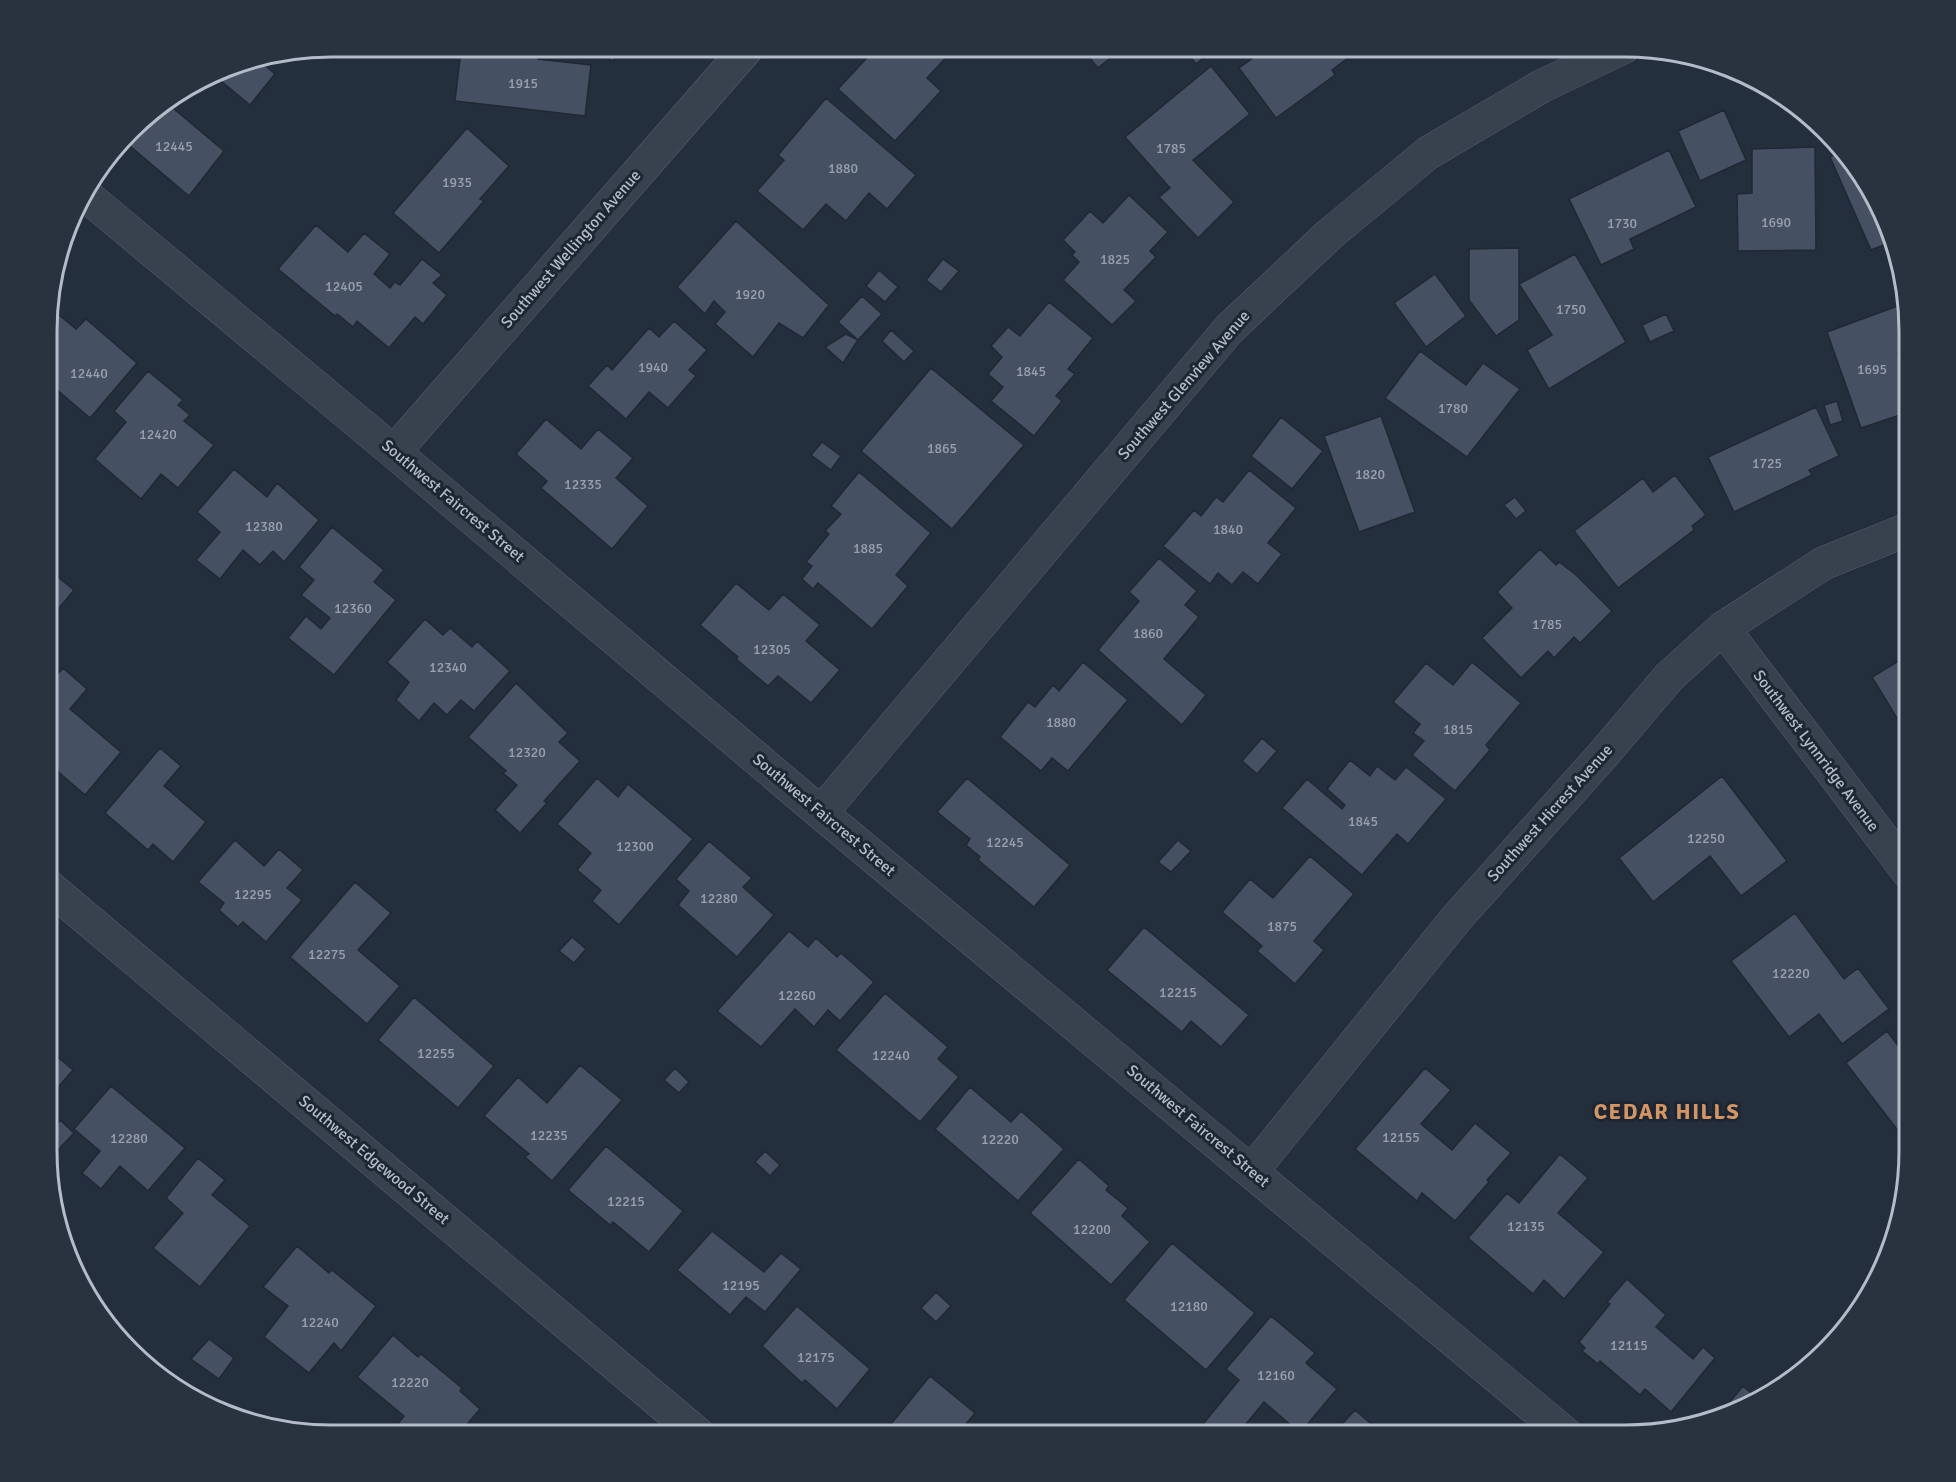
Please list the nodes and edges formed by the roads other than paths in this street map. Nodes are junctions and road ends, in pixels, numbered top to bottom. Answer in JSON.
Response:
{"nodes":[{"id":1,"x":739,"y":57,"type":"edge"},
{"id":2,"x":1603,"y":57,"type":"edge"},
{"id":3,"x":91,"y":200,"type":"edge"},
{"id":4,"x":394,"y":452,"type":"junction"},
{"id":5,"x":1899,"y":533,"type":"edge"},
{"id":6,"x":1724,"y":628,"type":"junction"},
{"id":7,"x":821,"y":813,"type":"junction"},
{"id":8,"x":1899,"y":860,"type":"edge"},
{"id":9,"x":57,"y":894,"type":"edge"},
{"id":10,"x":1252,"y":1171,"type":"junction"},
{"id":11,"x":687,"y":1425,"type":"edge"},
{"id":12,"x":1554,"y":1425,"type":"edge"}],
"edges":[{"from":1,"to":4,"type":"street","name":"Southwest Wellington Avenue"},
{"from":2,"to":7,"type":"street","name":"Southwest Glenview Avenue"},
{"from":3,"to":4,"type":"street","name":"Southwest Faircrest Street"},
{"from":4,"to":7,"type":"street","name":"Southwest Faircrest Street"},
{"from":5,"to":6,"type":"street","name":"Southwest Hicrest Avenue"},
{"from":6,"to":8,"type":"street","name":"Southwest Lynnridge Avenue"},
{"from":6,"to":10,"type":"street","name":"Southwest Hicrest Avenue"},
{"from":7,"to":10,"type":"street","name":"Southwest Faircrest Street"},
{"from":9,"to":11,"type":"street","name":"Southwest Edgewood Street"},
{"from":10,"to":12,"type":"street","name":"Southwest Faircrest Street"}]}
